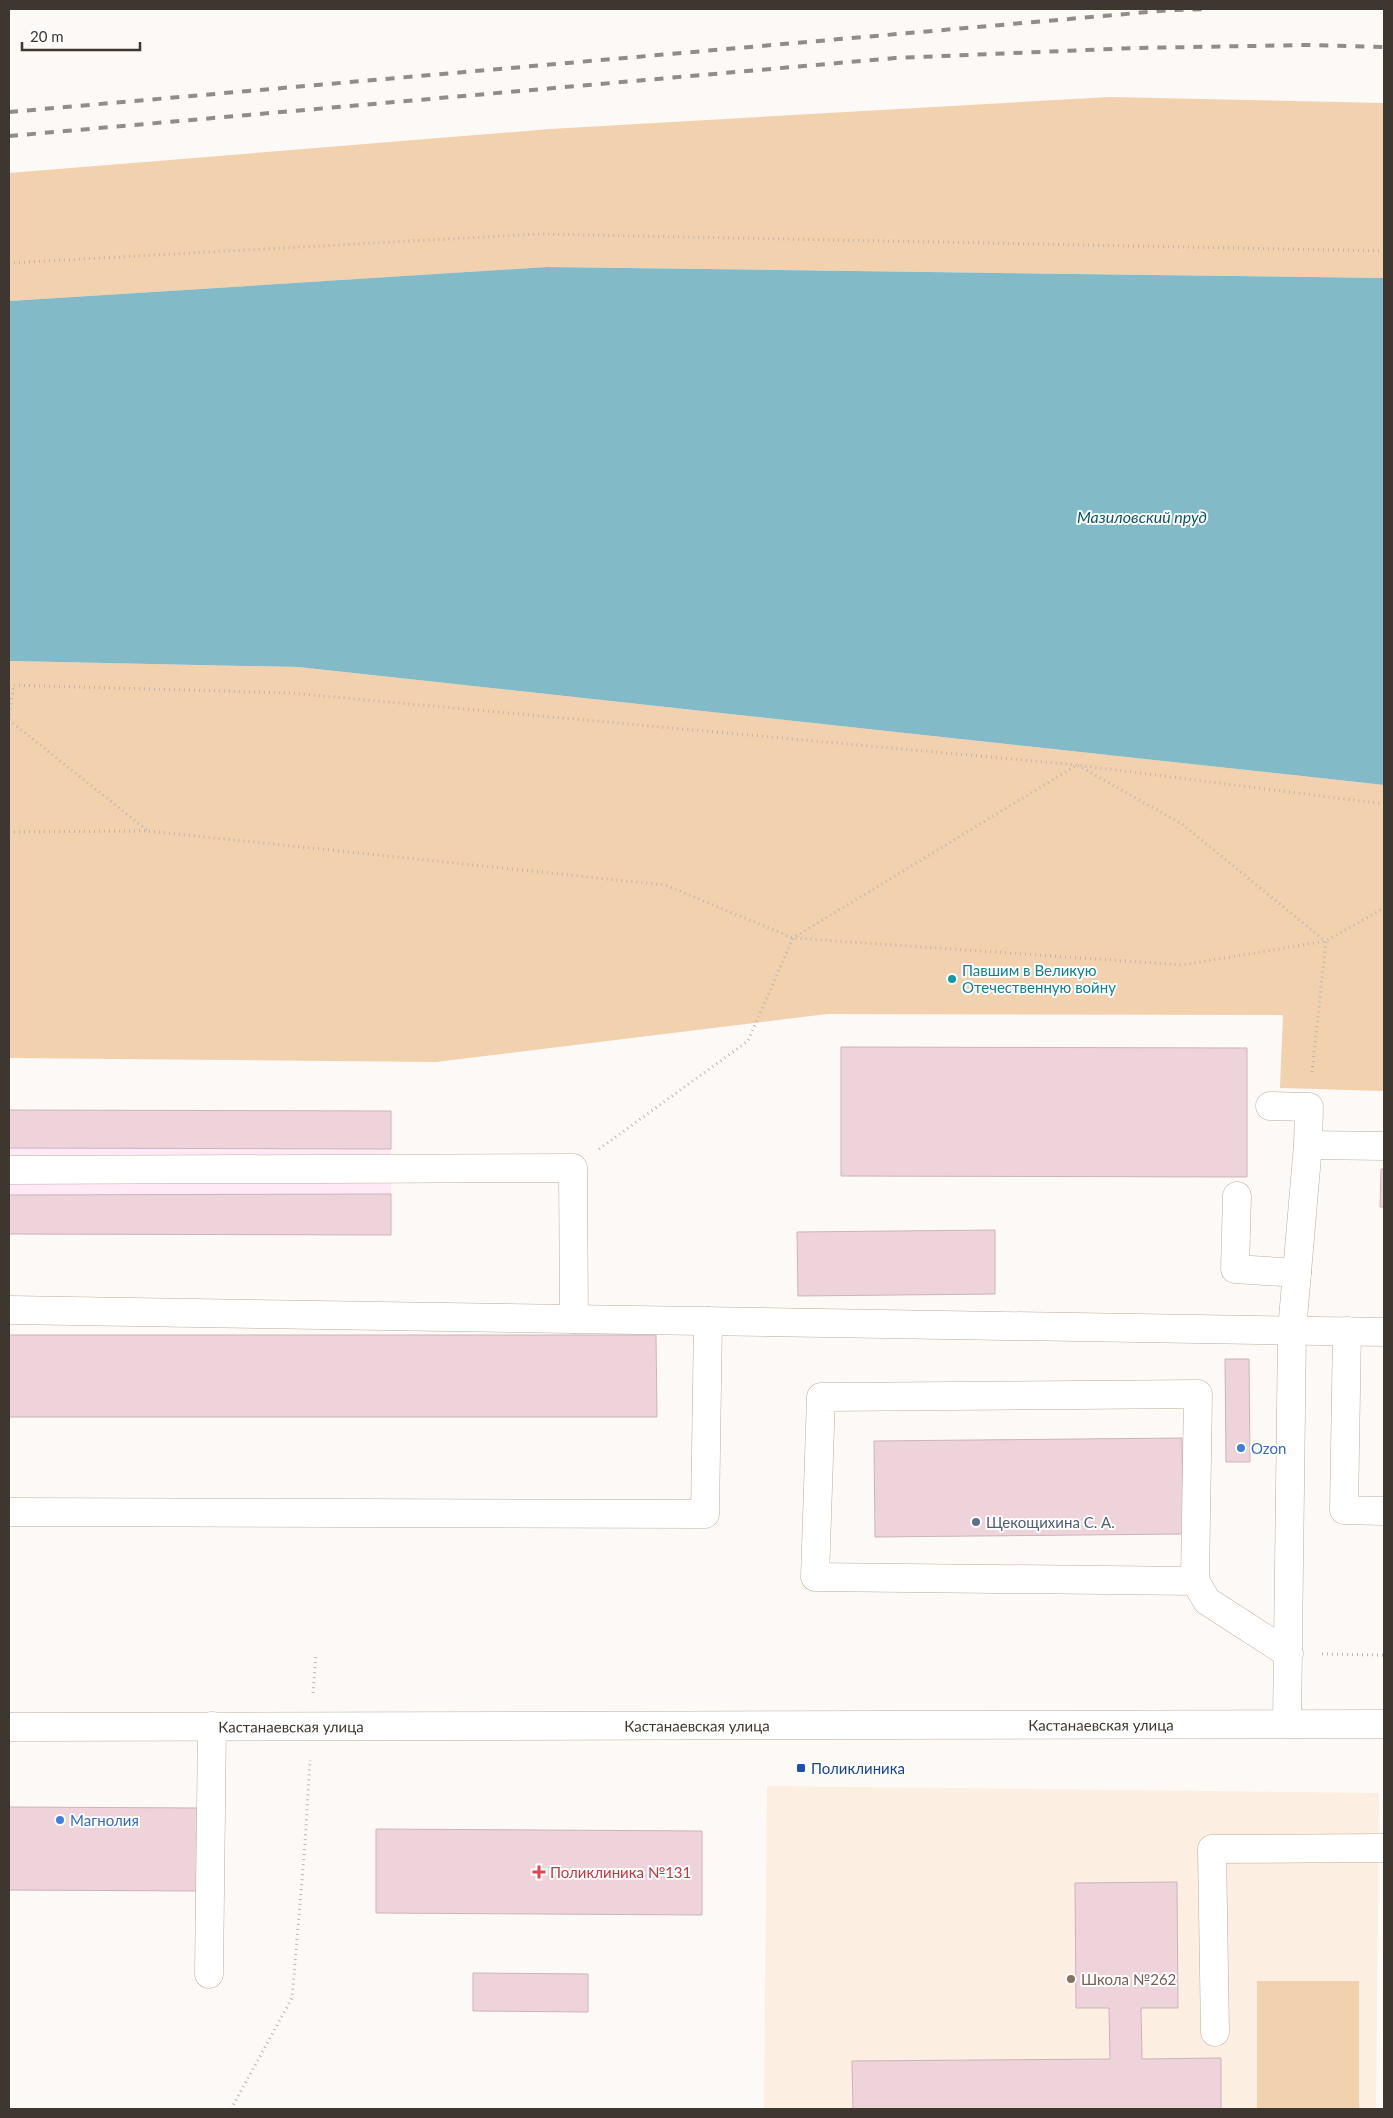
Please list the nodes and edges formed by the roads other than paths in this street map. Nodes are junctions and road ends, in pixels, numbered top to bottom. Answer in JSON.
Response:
{"nodes":[{"id":1,"x":1270,"y":1106,"type":"dead end"},
{"id":2,"x":1308,"y":1145,"type":"junction"},
{"id":3,"x":1384,"y":1146,"type":"edge"},
{"id":4,"x":9,"y":1170,"type":"edge"},
{"id":5,"x":1237,"y":1196,"type":"dead end"},
{"id":6,"x":1296,"y":1272,"type":"junction"},
{"id":7,"x":9,"y":1310,"type":"edge"},
{"id":8,"x":574,"y":1319,"type":"junction"},
{"id":9,"x":708,"y":1321,"type":"junction"},
{"id":10,"x":1292,"y":1330,"type":"junction"},
{"id":11,"x":1347,"y":1332,"type":"junction"},
{"id":12,"x":1384,"y":1332,"type":"edge"},
{"id":13,"x":1384,"y":1511,"type":"edge"},
{"id":14,"x":9,"y":1512,"type":"edge"},
{"id":15,"x":1196,"y":1581,"type":"junction"},
{"id":16,"x":1288,"y":1654,"type":"junction"},
{"id":17,"x":1287,"y":1724,"type":"junction"},
{"id":18,"x":1384,"y":1724,"type":"edge"},
{"id":19,"x":212,"y":1726,"type":"junction"},
{"id":20,"x":9,"y":1727,"type":"edge"},
{"id":21,"x":1384,"y":1848,"type":"edge"},
{"id":22,"x":209,"y":1974,"type":"dead end"},
{"id":23,"x":1215,"y":2032,"type":"dead end"}],
"edges":[{"from":1,"to":2,"type":"street"},
{"from":2,"to":3,"type":"street"},
{"from":2,"to":6,"type":"street"},
{"from":4,"to":8,"type":"street"},
{"from":5,"to":6,"type":"street"},
{"from":6,"to":10,"type":"street"},
{"from":7,"to":8,"type":"street"},
{"from":8,"to":9,"type":"street"},
{"from":9,"to":10,"type":"street"},
{"from":9,"to":14,"type":"street"},
{"from":10,"to":11,"type":"street"},
{"from":10,"to":16,"type":"street"},
{"from":11,"to":12,"type":"street"},
{"from":11,"to":13,"type":"street"},
{"from":15,"to":15,"type":"street"},
{"from":15,"to":16,"type":"street"},
{"from":16,"to":17,"type":"street"},
{"from":17,"to":18,"type":"street","name":"Кастанаевская улица"},
{"from":17,"to":19,"type":"street","name":"Кастанаевская улица"},
{"from":19,"to":20,"type":"street","name":"Кастанаевская улица"},
{"from":19,"to":22,"type":"street"},
{"from":21,"to":23,"type":"street"}]}
